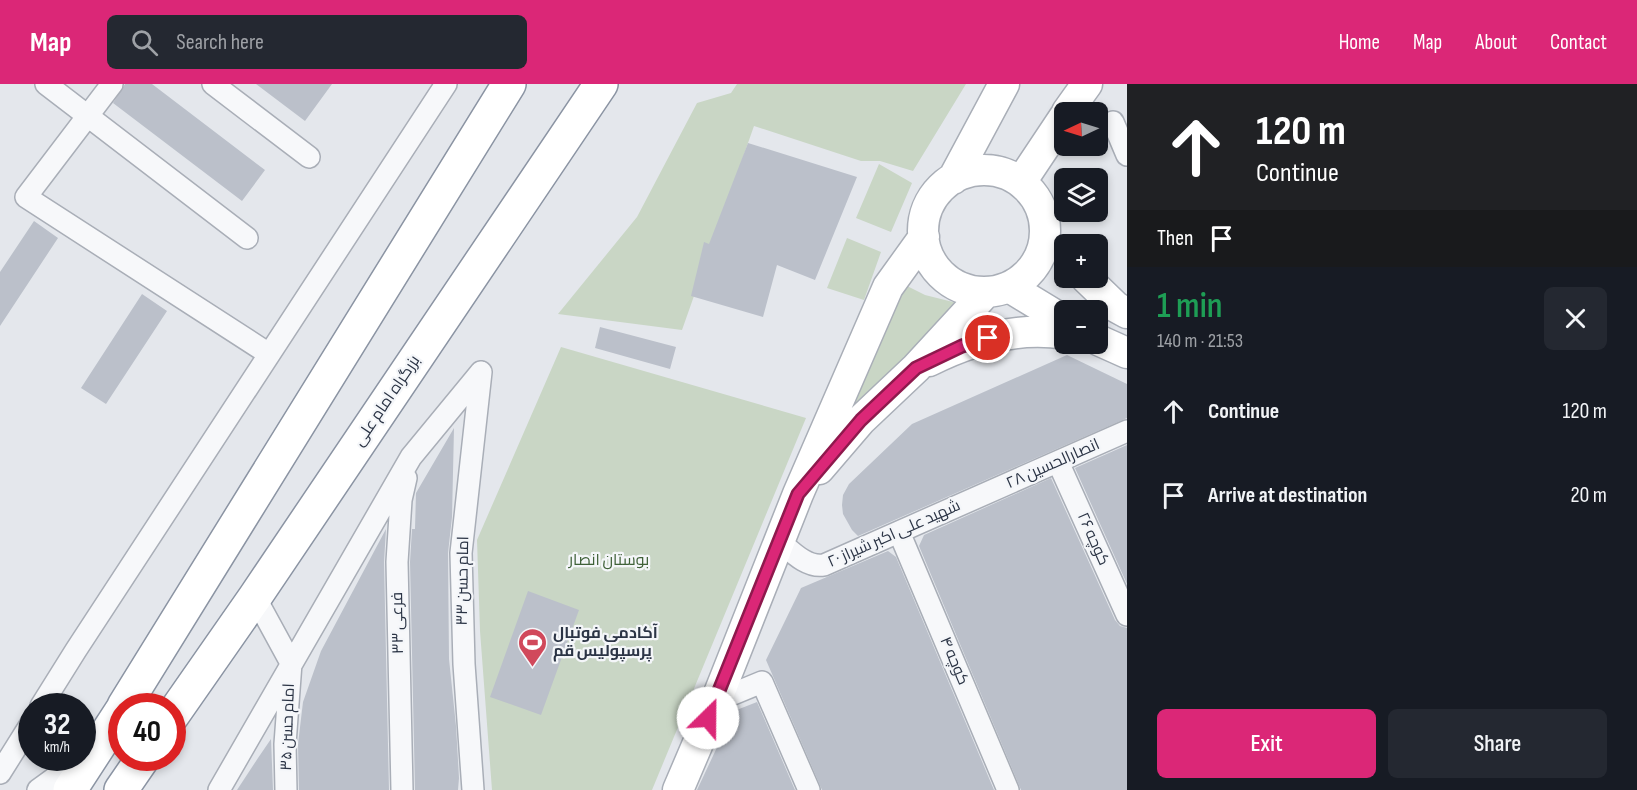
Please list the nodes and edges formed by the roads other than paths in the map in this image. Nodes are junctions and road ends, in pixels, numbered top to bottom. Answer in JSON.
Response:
{"nodes":[{"id":1,"x":46,"y":84,"type":"edge"},
{"id":2,"x":112,"y":84,"type":"edge"},
{"id":3,"x":213,"y":84,"type":"edge"},
{"id":4,"x":446,"y":84,"type":"edge"},
{"id":5,"x":509,"y":84,"type":"edge"},
{"id":6,"x":601,"y":84,"type":"edge"},
{"id":7,"x":1004,"y":84,"type":"edge"},
{"id":8,"x":1087,"y":84,"type":"edge"},
{"id":9,"x":1074,"y":102,"type":"edge"},
{"id":10,"x":88,"y":116,"type":"junction"},
{"id":11,"x":1113,"y":122,"type":"dead end"},
{"id":12,"x":1054,"y":132,"type":"edge"},
{"id":13,"x":1127,"y":155,"type":"edge"},
{"id":14,"x":309,"y":157,"type":"dead end"},
{"id":15,"x":953,"y":178,"type":"junction"},
{"id":16,"x":1021,"y":182,"type":"junction"},
{"id":17,"x":1045,"y":231,"type":"junction"},
{"id":18,"x":924,"y":237,"type":"junction"},
{"id":19,"x":247,"y":238,"type":"dead end"},
{"id":20,"x":1054,"y":241,"type":"edge"},
{"id":21,"x":1096,"y":288,"type":"edge"},
{"id":22,"x":998,"y":290,"type":"junction"},
{"id":23,"x":1127,"y":313,"type":"edge"},
{"id":24,"x":1054,"y":316,"type":"edge"},
{"id":25,"x":1054,"y":333,"type":"edge"},
{"id":26,"x":1108,"y":344,"type":"edge"},
{"id":27,"x":1127,"y":353,"type":"edge"},
{"id":28,"x":269,"y":354,"type":"junction"},
{"id":29,"x":916,"y":368,"type":"junction"},
{"id":30,"x":1127,"y":431,"type":"edge"},
{"id":31,"x":411,"y":457,"type":"junction"},
{"id":32,"x":1058,"y":462,"type":"junction"},
{"id":33,"x":798,"y":494,"type":"junction"},
{"id":34,"x":979,"y":496,"type":"joint"},
{"id":35,"x":899,"y":532,"type":"junction"},
{"id":36,"x":779,"y":541,"type":"junction"},
{"id":37,"x":255,"y":597,"type":"junction"},
{"id":38,"x":1127,"y":615,"type":"edge"},
{"id":39,"x":291,"y":663,"type":"junction"},
{"id":40,"x":49,"y":693,"type":"edge"},
{"id":41,"x":132,"y":693,"type":"edge"},
{"id":42,"x":186,"y":696,"type":"edge"},
{"id":43,"x":716,"y":701,"type":"junction"},
{"id":44,"x":108,"y":728,"type":"edge"},
{"id":45,"x":96,"y":743,"type":"edge"},
{"id":46,"x":18,"y":744,"type":"edge"},
{"id":47,"x":64,"y":771,"type":"edge"},
{"id":48,"x":79,"y":771,"type":"edge"},
{"id":49,"x":134,"y":771,"type":"edge"},
{"id":50,"x":0,"y":773,"type":"edge"},
{"id":51,"x":38,"y":790,"type":"edge"},
{"id":52,"x":69,"y":790,"type":"edge"},
{"id":53,"x":121,"y":790,"type":"edge"},
{"id":54,"x":219,"y":790,"type":"edge"},
{"id":55,"x":286,"y":790,"type":"edge"},
{"id":56,"x":402,"y":790,"type":"edge"},
{"id":57,"x":473,"y":790,"type":"edge"},
{"id":58,"x":678,"y":790,"type":"edge"},
{"id":59,"x":809,"y":790,"type":"edge"},
{"id":60,"x":1008,"y":790,"type":"edge"}],
"edges":[{"from":1,"to":10,"type":"street"},
{"from":2,"to":10,"type":"street"},
{"from":3,"to":14,"type":"street"},
{"from":4,"to":28,"type":"street"},
{"from":5,"to":41,"type":"highway"},
{"from":6,"to":37,"type":"highway","name":"بزرگراه امام علی"},
{"from":7,"to":15,"type":"street"},
{"from":8,"to":9,"type":"street"},
{"from":10,"to":19,"type":"street"},
{"from":10,"to":28,"type":"street"},
{"from":11,"to":13,"type":"street"},
{"from":12,"to":16,"type":"street"},
{"from":15,"to":16,"type":"street"},
{"from":15,"to":18,"type":"street"},
{"from":16,"to":17,"type":"street"},
{"from":17,"to":20,"type":"street"},
{"from":17,"to":22,"type":"street"},
{"from":18,"to":22,"type":"street"},
{"from":18,"to":33,"type":"street"},
{"from":21,"to":23,"type":"street"},
{"from":22,"to":24,"type":"street"},
{"from":22,"to":29,"type":"street"},
{"from":25,"to":29,"type":"street"},
{"from":26,"to":27,"type":"street"},
{"from":28,"to":40,"type":"street"},
{"from":29,"to":33,"type":"street"},
{"from":30,"to":32,"type":"street","name":"انصارالحسین ۲۸"},
{"from":31,"to":39,"type":"street"},
{"from":31,"to":56,"type":"street","name":"فرعی ۳۳"},
{"from":31,"to":57,"type":"street","name":"امام حسن ۳۳"},
{"from":32,"to":34,"type":"street","name":"انصارالحسین ۲۸"},
{"from":32,"to":38,"type":"street","name":"کوچه ۲۶"},
{"from":33,"to":36,"type":"street"},
{"from":34,"to":35,"type":"street","name":"شهید علی اکبر شیراز ۲۰"},
{"from":35,"to":36,"type":"street","name":"شهید علی اکبر شیراز ۲۰"},
{"from":35,"to":60,"type":"street","name":"کوچه ۴"},
{"from":36,"to":43,"type":"street"},
{"from":37,"to":39,"type":"street"},
{"from":37,"to":42,"type":"highway","name":"بزرگراه امام علی"},
{"from":39,"to":54,"type":"street"},
{"from":39,"to":55,"type":"street","name":"امام حسن ۳۵"},
{"from":43,"to":58,"type":"street"},
{"from":43,"to":59,"type":"street"},
{"from":44,"to":45,"type":"highway"},
{"from":46,"to":50,"type":"street"},
{"from":47,"to":51,"type":"street"},
{"from":48,"to":52,"type":"highway"},
{"from":49,"to":53,"type":"highway"}]}
